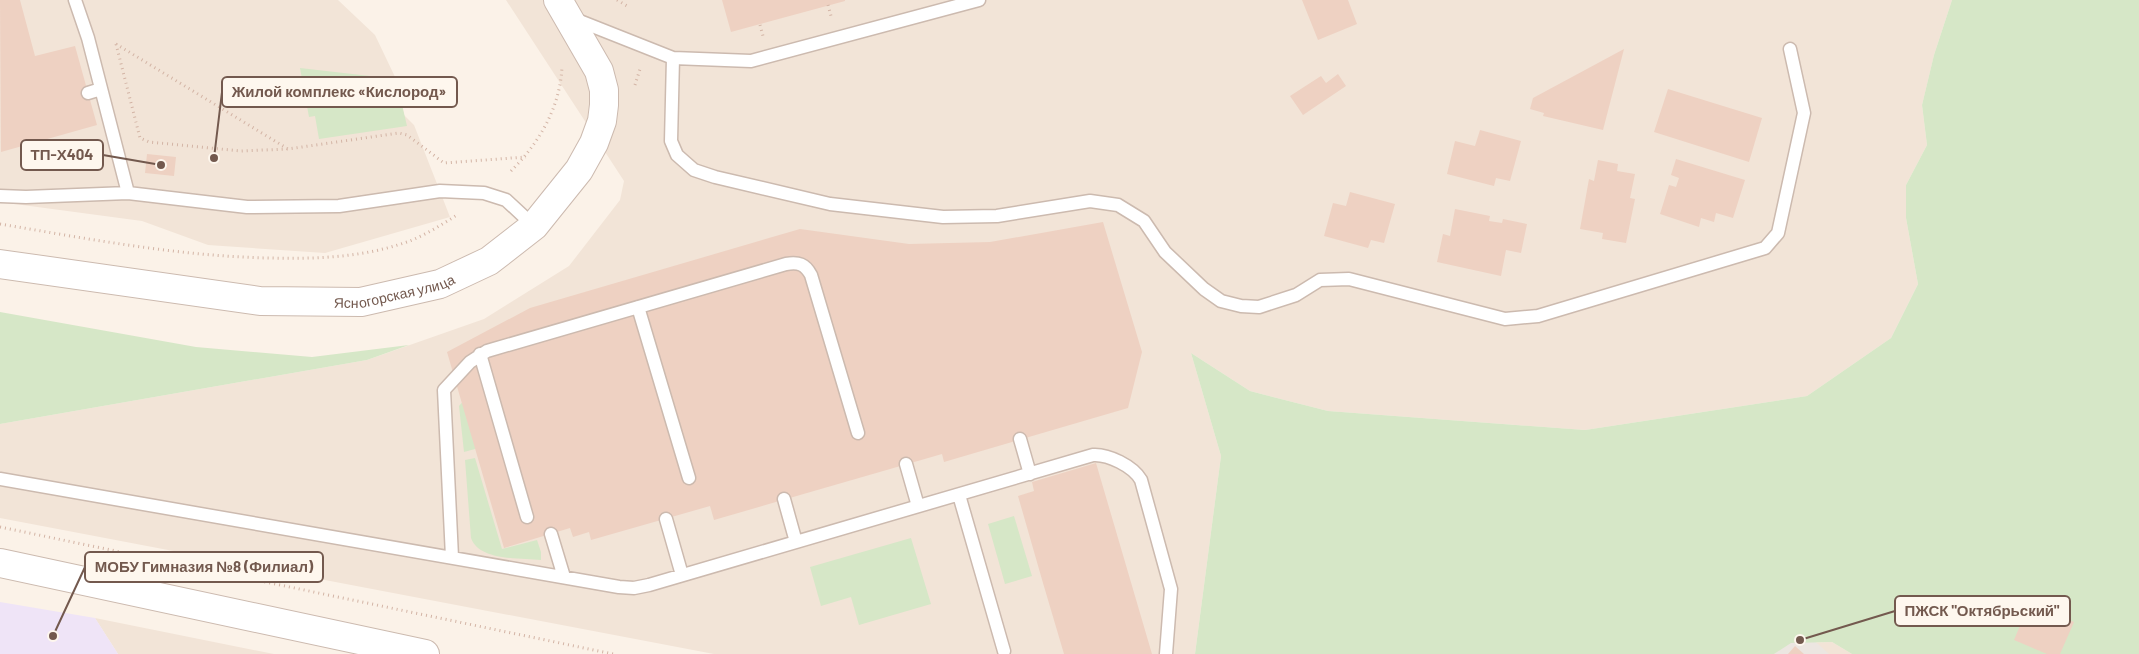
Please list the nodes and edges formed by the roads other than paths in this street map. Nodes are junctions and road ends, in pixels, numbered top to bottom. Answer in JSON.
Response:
{"nodes":[{"id":1,"x":75,"y":0,"type":"edge"},
{"id":2,"x":979,"y":0,"type":"edge"},
{"id":3,"x":564,"y":9,"type":"edge"},
{"id":4,"x":1790,"y":49,"type":"dead end"},
{"id":5,"x":673,"y":58,"type":"junction"},
{"id":6,"x":101,"y":89,"type":"junction"},
{"id":7,"x":88,"y":93,"type":"dead end"},
{"id":8,"x":128,"y":193,"type":"junction"},
{"id":9,"x":0,"y":196,"type":"edge"},
{"id":10,"x":534,"y":226,"type":"junction"},
{"id":11,"x":0,"y":264,"type":"edge"},
{"id":12,"x":638,"y":307,"type":"junction"},
{"id":13,"x":480,"y":354,"type":"junction"},
{"id":14,"x":858,"y":433,"type":"dead end"},
{"id":15,"x":1020,"y":439,"type":"dead end"},
{"id":16,"x":906,"y":464,"type":"dead end"},
{"id":17,"x":1030,"y":474,"type":"junction"},
{"id":18,"x":689,"y":478,"type":"dead end"},
{"id":19,"x":0,"y":479,"type":"edge"},
{"id":20,"x":959,"y":495,"type":"junction"},
{"id":21,"x":784,"y":500,"type":"dead end"},
{"id":22,"x":918,"y":506,"type":"junction"},
{"id":23,"x":527,"y":517,"type":"dead end"},
{"id":24,"x":666,"y":519,"type":"dead end"},
{"id":25,"x":551,"y":534,"type":"dead end"},
{"id":26,"x":796,"y":542,"type":"junction"},
{"id":27,"x":452,"y":557,"type":"junction"},
{"id":28,"x":0,"y":563,"type":"edge"},
{"id":29,"x":682,"y":575,"type":"junction"},
{"id":30,"x":564,"y":577,"type":"junction"},
{"id":31,"x":1004,"y":650,"type":"dead end"},
{"id":32,"x":425,"y":654,"type":"edge"},
{"id":33,"x":1166,"y":654,"type":"edge"}],
"edges":[{"from":1,"to":6,"type":"lane"},
{"from":2,"to":5,"type":"lane"},
{"from":3,"to":5,"type":"lane"},
{"from":3,"to":10,"type":"street","name":"Ясногорская улица"},
{"from":4,"to":5,"type":"lane"},
{"from":6,"to":7,"type":"lane"},
{"from":6,"to":8,"type":"lane"},
{"from":8,"to":9,"type":"lane"},
{"from":8,"to":10,"type":"lane"},
{"from":10,"to":11,"type":"street","name":"Ясногорская улица"},
{"from":12,"to":13,"type":"lane"},
{"from":12,"to":14,"type":"lane"},
{"from":12,"to":18,"type":"lane"},
{"from":13,"to":23,"type":"lane"},
{"from":13,"to":27,"type":"lane"},
{"from":15,"to":17,"type":"lane"},
{"from":16,"to":22,"type":"lane"},
{"from":17,"to":20,"type":"lane"},
{"from":17,"to":33,"type":"lane"},
{"from":19,"to":27,"type":"lane"},
{"from":20,"to":22,"type":"lane"},
{"from":20,"to":31,"type":"lane"},
{"from":21,"to":26,"type":"lane"},
{"from":22,"to":26,"type":"lane"},
{"from":24,"to":29,"type":"lane"},
{"from":25,"to":30,"type":"lane"},
{"from":26,"to":29,"type":"lane"},
{"from":27,"to":30,"type":"lane"},
{"from":28,"to":32,"type":"street"},
{"from":29,"to":30,"type":"lane"}]}
